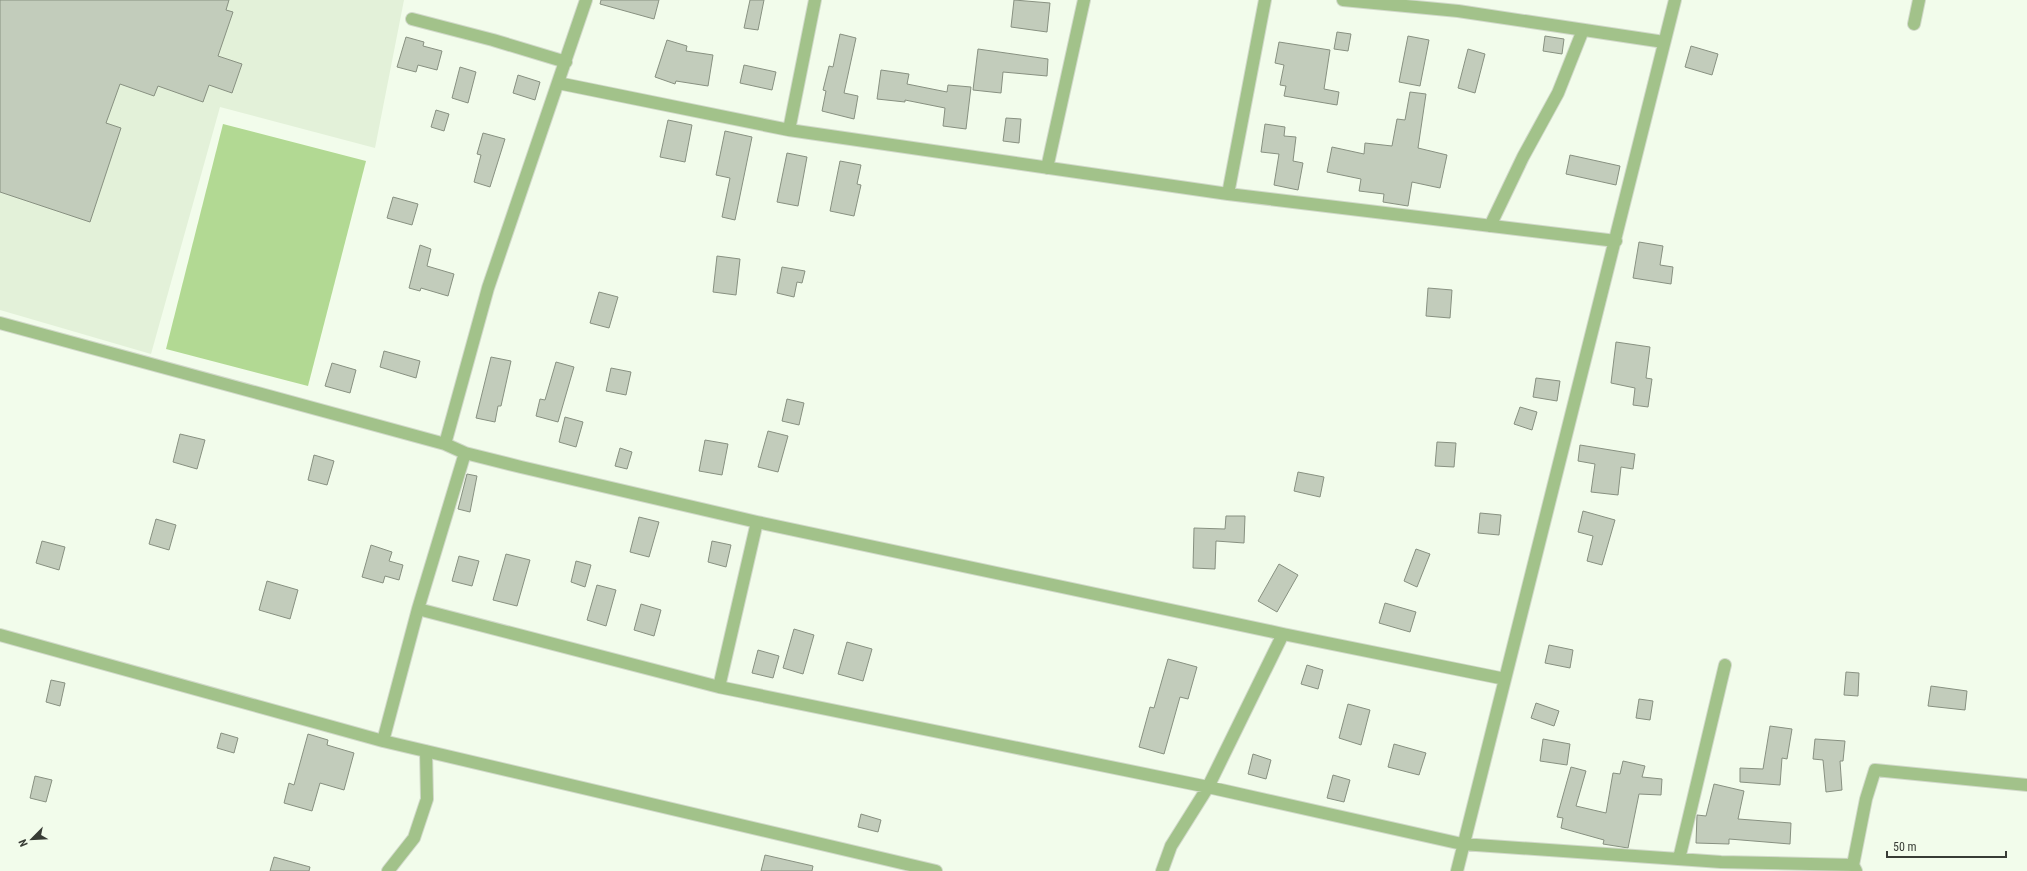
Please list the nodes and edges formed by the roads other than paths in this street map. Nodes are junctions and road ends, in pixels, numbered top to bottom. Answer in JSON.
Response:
{"nodes":[{"id":1,"x":586,"y":0,"type":"edge"},
{"id":2,"x":815,"y":0,"type":"edge"},
{"id":3,"x":1084,"y":0,"type":"edge"},
{"id":4,"x":1265,"y":0,"type":"edge"},
{"id":5,"x":1343,"y":0,"type":"edge"},
{"id":6,"x":1674,"y":0,"type":"edge"},
{"id":7,"x":1920,"y":0,"type":"edge"},
{"id":8,"x":1459,"y":6,"type":"edge"},
{"id":9,"x":412,"y":18,"type":"dead end"},
{"id":10,"x":1914,"y":24,"type":"dead end"},
{"id":11,"x":1583,"y":30,"type":"junction"},
{"id":12,"x":1664,"y":42,"type":"junction"},
{"id":13,"x":566,"y":62,"type":"junction"},
{"id":14,"x":558,"y":83,"type":"junction"},
{"id":15,"x":789,"y":130,"type":"junction"},
{"id":16,"x":1047,"y":168,"type":"junction"},
{"id":17,"x":1228,"y":194,"type":"junction"},
{"id":18,"x":1490,"y":226,"type":"junction"},
{"id":19,"x":1616,"y":240,"type":"junction"},
{"id":20,"x":0,"y":323,"type":"edge"},
{"id":21,"x":444,"y":444,"type":"junction"},
{"id":22,"x":465,"y":452,"type":"junction"},
{"id":23,"x":757,"y":522,"type":"junction"},
{"id":24,"x":418,"y":609,"type":"junction"},
{"id":25,"x":1284,"y":634,"type":"junction"},
{"id":26,"x":0,"y":635,"type":"edge"},
{"id":27,"x":1725,"y":665,"type":"dead end"},
{"id":28,"x":1505,"y":679,"type":"junction"},
{"id":29,"x":719,"y":687,"type":"junction"},
{"id":30,"x":383,"y":741,"type":"junction"},
{"id":31,"x":426,"y":751,"type":"junction"},
{"id":32,"x":2027,"y":785,"type":"edge"},
{"id":33,"x":1208,"y":787,"type":"junction"},
{"id":34,"x":1462,"y":844,"type":"junction"},
{"id":35,"x":1679,"y":859,"type":"junction"},
{"id":36,"x":1720,"y":866,"type":"edge"},
{"id":37,"x":1855,"y":868,"type":"edge"},
{"id":38,"x":388,"y":871,"type":"edge"},
{"id":39,"x":936,"y":871,"type":"edge"},
{"id":40,"x":1162,"y":871,"type":"edge"},
{"id":41,"x":1456,"y":871,"type":"edge"}],
"edges":[{"from":1,"to":13,"type":"street"},
{"from":2,"to":15,"type":"street"},
{"from":3,"to":16,"type":"street"},
{"from":4,"to":17,"type":"street"},
{"from":5,"to":8,"type":"street"},
{"from":6,"to":12,"type":"street"},
{"from":7,"to":10,"type":"street"},
{"from":8,"to":11,"type":"street"},
{"from":9,"to":13,"type":"street"},
{"from":11,"to":12,"type":"street"},
{"from":11,"to":18,"type":"street"},
{"from":12,"to":19,"type":"street"},
{"from":13,"to":14,"type":"street"},
{"from":14,"to":15,"type":"street"},
{"from":14,"to":21,"type":"street"},
{"from":15,"to":16,"type":"street"},
{"from":16,"to":17,"type":"street"},
{"from":17,"to":18,"type":"street"},
{"from":18,"to":19,"type":"street"},
{"from":19,"to":28,"type":"street"},
{"from":20,"to":21,"type":"street"},
{"from":21,"to":22,"type":"street"},
{"from":22,"to":23,"type":"street"},
{"from":22,"to":24,"type":"street"},
{"from":23,"to":25,"type":"street"},
{"from":23,"to":29,"type":"street"},
{"from":24,"to":29,"type":"street"},
{"from":24,"to":30,"type":"street"},
{"from":25,"to":28,"type":"street"},
{"from":25,"to":33,"type":"street"},
{"from":26,"to":30,"type":"street"},
{"from":27,"to":35,"type":"street"},
{"from":28,"to":34,"type":"street"},
{"from":29,"to":33,"type":"street"},
{"from":30,"to":31,"type":"street"},
{"from":31,"to":38,"type":"street"},
{"from":31,"to":39,"type":"street"},
{"from":32,"to":37,"type":"street"},
{"from":33,"to":34,"type":"street"},
{"from":33,"to":40,"type":"street"},
{"from":34,"to":35,"type":"street"},
{"from":34,"to":41,"type":"street"},
{"from":35,"to":36,"type":"street"},
{"from":36,"to":37,"type":"street"}]}
